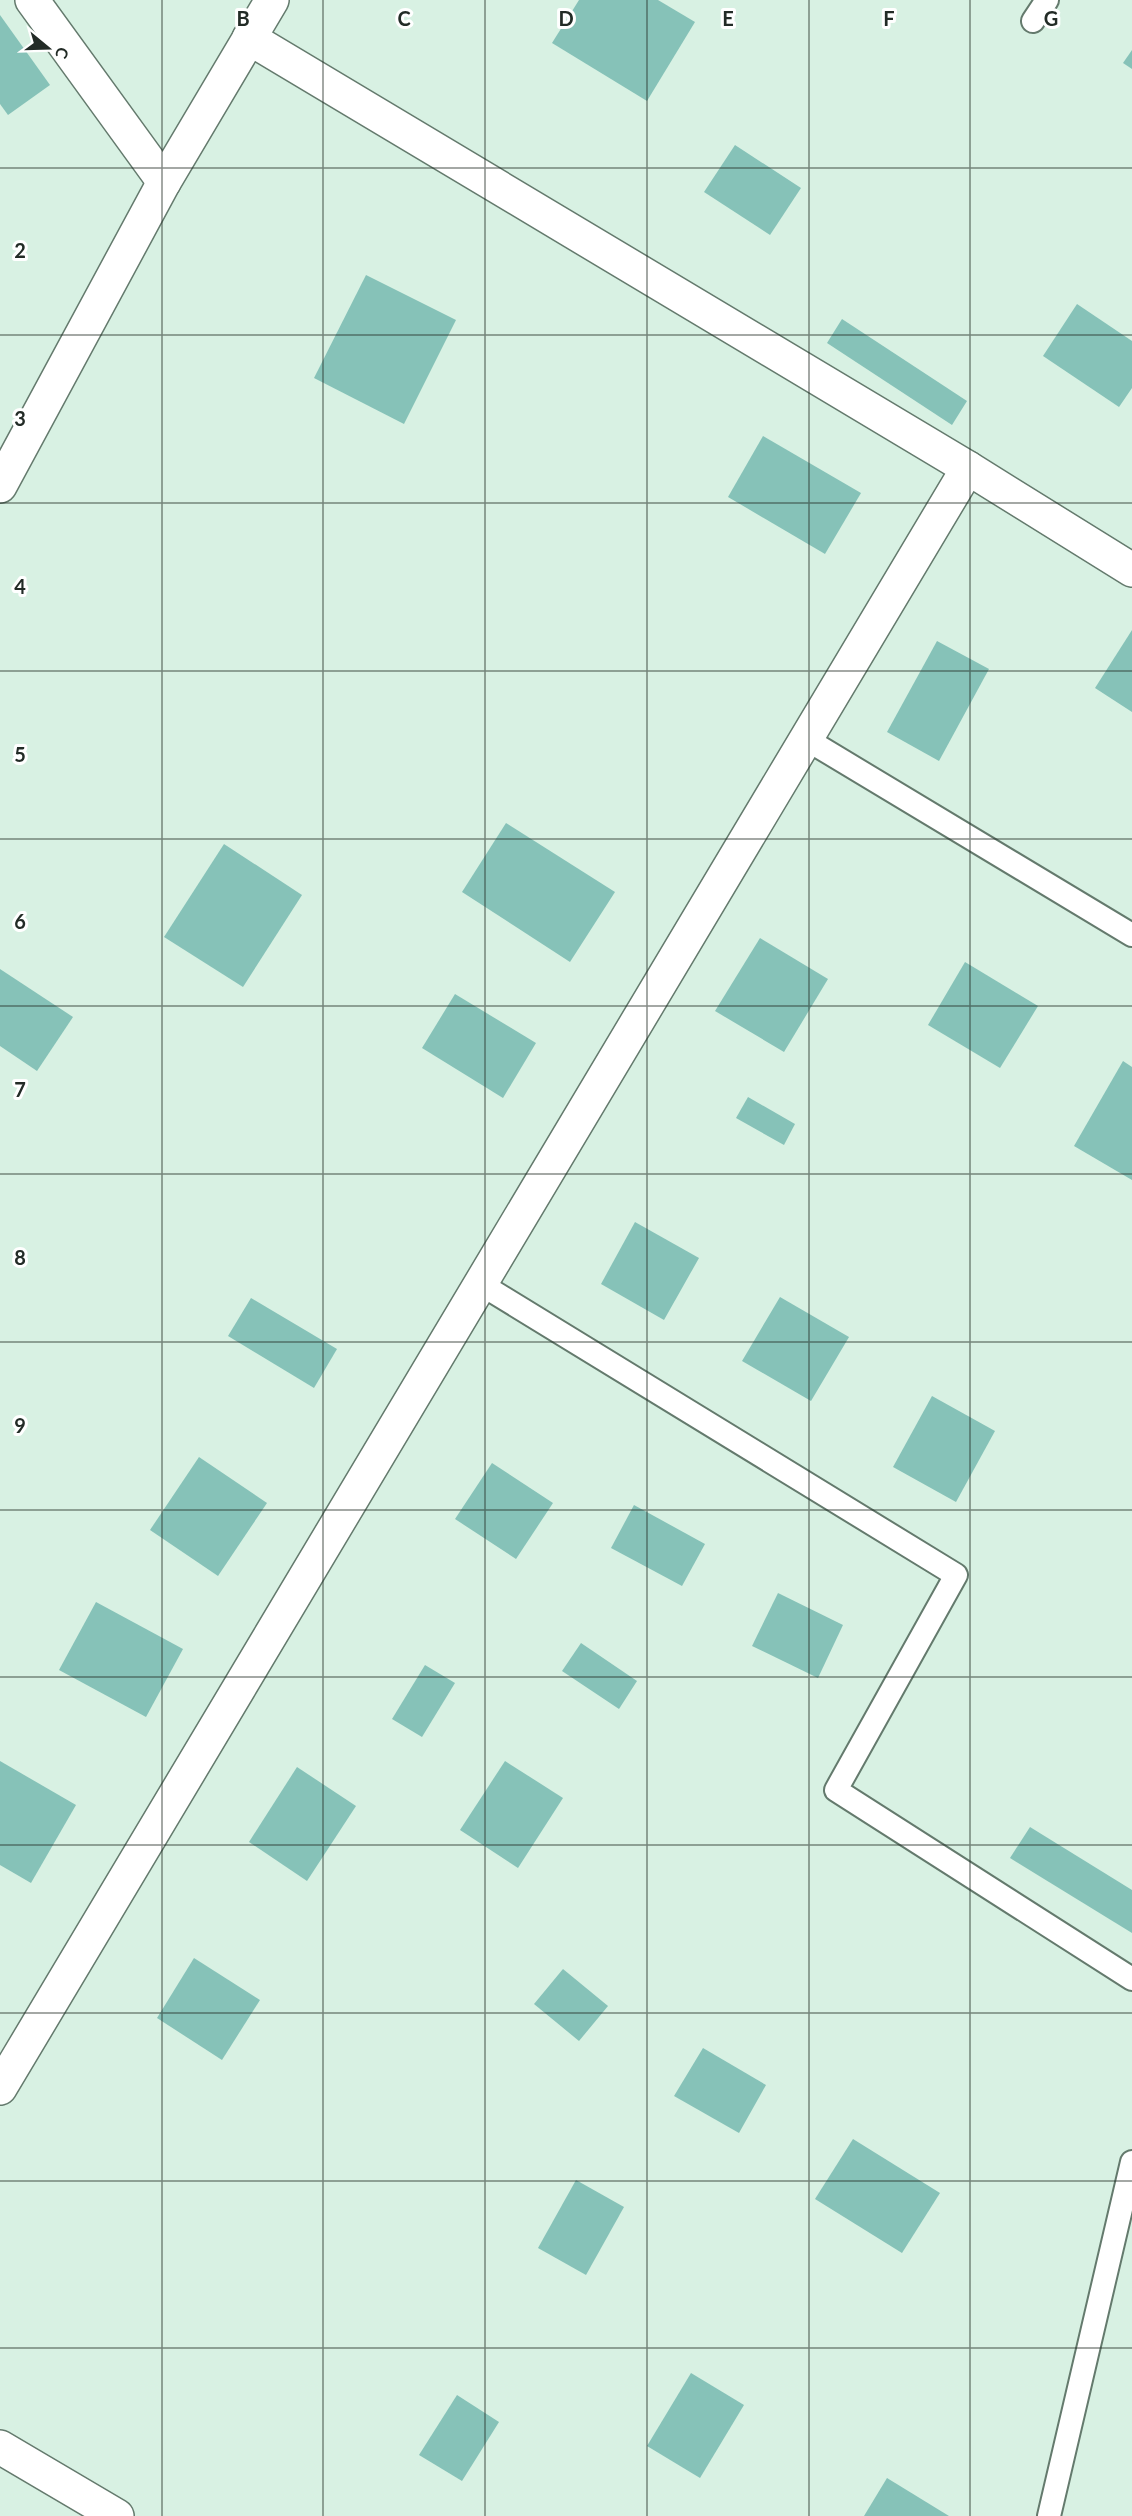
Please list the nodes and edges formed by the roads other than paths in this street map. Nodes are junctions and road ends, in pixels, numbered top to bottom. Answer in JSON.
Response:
{"nodes":[{"id":1,"x":32,"y":0,"type":"edge"},
{"id":2,"x":272,"y":0,"type":"edge"},
{"id":3,"x":1047,"y":0,"type":"edge"},
{"id":4,"x":1034,"y":21,"type":"dead end"},
{"id":5,"x":249,"y":38,"type":"junction"},
{"id":6,"x":164,"y":182,"type":"junction"},
{"id":7,"x":968,"y":468,"type":"junction"},
{"id":8,"x":0,"y":486,"type":"edge"},
{"id":9,"x":1132,"y":570,"type":"edge"},
{"id":10,"x":806,"y":739,"type":"junction"},
{"id":11,"x":1132,"y":935,"type":"edge"},
{"id":12,"x":479,"y":1283,"type":"junction"},
{"id":13,"x":1132,"y":1979,"type":"edge"},
{"id":14,"x":0,"y":2088,"type":"edge"},
{"id":15,"x":1132,"y":2162,"type":"edge"},
{"id":16,"x":0,"y":2447,"type":"edge"},
{"id":17,"x":117,"y":2516,"type":"edge"},
{"id":18,"x":1049,"y":2516,"type":"edge"}],
"edges":[{"from":1,"to":6,"type":"street"},
{"from":2,"to":5,"type":"street"},
{"from":3,"to":4,"type":"lane"},
{"from":5,"to":6,"type":"street"},
{"from":5,"to":7,"type":"street"},
{"from":6,"to":8,"type":"street"},
{"from":7,"to":9,"type":"street"},
{"from":7,"to":10,"type":"street"},
{"from":10,"to":11,"type":"lane"},
{"from":10,"to":12,"type":"street"},
{"from":12,"to":13,"type":"lane"},
{"from":12,"to":14,"type":"street"},
{"from":15,"to":18,"type":"lane"},
{"from":16,"to":17,"type":"street"}]}
